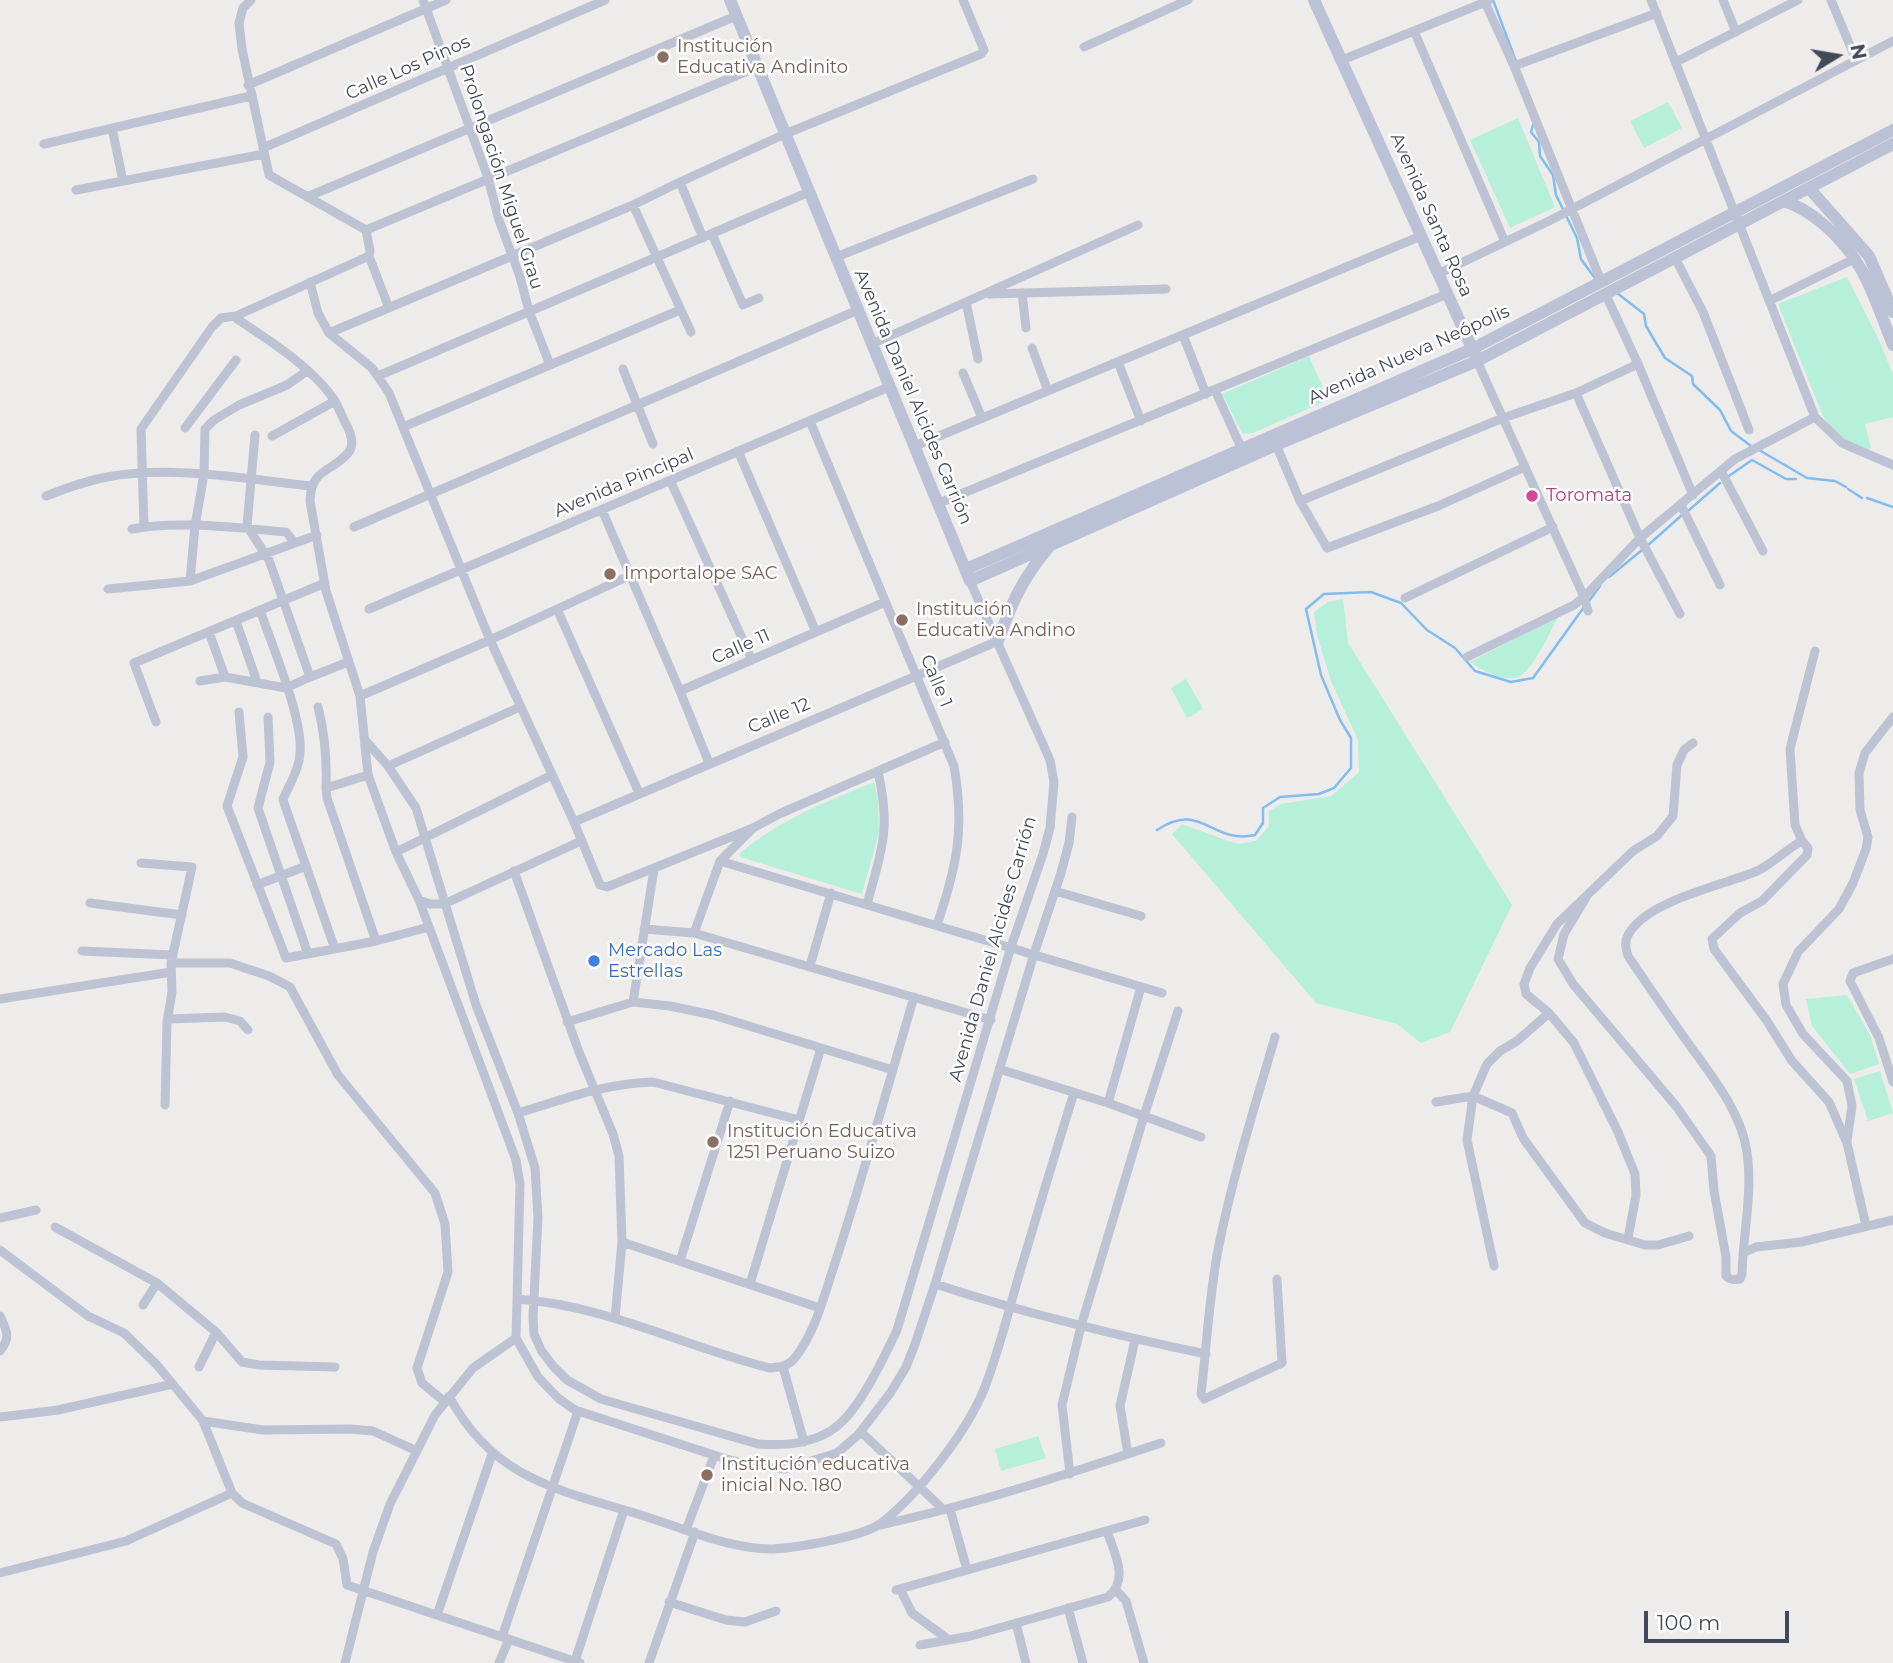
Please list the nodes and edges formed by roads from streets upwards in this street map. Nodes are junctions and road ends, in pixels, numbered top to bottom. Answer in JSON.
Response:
{"nodes":[{"id":1,"x":251,"y":0,"type":"edge"},
{"id":2,"x":446,"y":0,"type":"edge"},
{"id":3,"x":605,"y":0,"type":"edge"},
{"id":4,"x":730,"y":0,"type":"edge"},
{"id":5,"x":963,"y":0,"type":"edge"},
{"id":6,"x":1188,"y":0,"type":"edge"},
{"id":7,"x":1314,"y":0,"type":"edge"},
{"id":8,"x":1651,"y":0,"type":"edge"},
{"id":9,"x":1723,"y":0,"type":"edge"},
{"id":10,"x":1798,"y":0,"type":"edge"},
{"id":11,"x":1831,"y":0,"type":"edge"},
{"id":12,"x":1486,"y":1,"type":"edge"},
{"id":13,"x":424,"y":4,"type":"edge"},
{"id":14,"x":1657,"y":13,"type":"junction"},
{"id":15,"x":736,"y":16,"type":"junction"},
{"id":16,"x":1414,"y":31,"type":"junction"},
{"id":17,"x":1736,"y":32,"type":"junction"},
{"id":18,"x":1893,"y":41,"type":"edge"},
{"id":19,"x":1084,"y":47,"type":"dead end"},
{"id":20,"x":1342,"y":60,"type":"junction"},
{"id":21,"x":1856,"y":60,"type":"junction"},
{"id":22,"x":1676,"y":62,"type":"junction"},
{"id":23,"x":1514,"y":66,"type":"junction"},
{"id":24,"x":448,"y":67,"type":"junction"},
{"id":25,"x":757,"y":67,"type":"junction"},
{"id":26,"x":248,"y":85,"type":"junction"},
{"id":27,"x":251,"y":96,"type":"junction"},
{"id":28,"x":112,"y":128,"type":"junction"},
{"id":29,"x":469,"y":128,"type":"junction"},
{"id":30,"x":1893,"y":130,"type":"edge"},
{"id":31,"x":785,"y":134,"type":"junction"},
{"id":32,"x":1706,"y":139,"type":"junction"},
{"id":33,"x":44,"y":144,"type":"dead end"},
{"id":34,"x":1893,"y":144,"type":"edge"},
{"id":35,"x":263,"y":151,"type":"junction"},
{"id":36,"x":488,"y":178,"type":"junction"},
{"id":37,"x":1033,"y":179,"type":"dead end"},
{"id":38,"x":123,"y":181,"type":"junction"},
{"id":39,"x":680,"y":182,"type":"junction"},
{"id":40,"x":1809,"y":188,"type":"junction"},
{"id":41,"x":76,"y":190,"type":"dead end"},
{"id":42,"x":809,"y":192,"type":"junction"},
{"id":43,"x":307,"y":197,"type":"junction"},
{"id":44,"x":1784,"y":201,"type":"junction"},
{"id":45,"x":633,"y":205,"type":"junction"},
{"id":46,"x":1571,"y":210,"type":"junction"},
{"id":47,"x":1737,"y":219,"type":"junction"},
{"id":48,"x":1138,"y":225,"type":"dead end"},
{"id":49,"x":366,"y":230,"type":"junction"},
{"id":50,"x":707,"y":236,"type":"junction"},
{"id":51,"x":1421,"y":236,"type":"junction"},
{"id":52,"x":1506,"y":242,"type":"junction"},
{"id":53,"x":512,"y":255,"type":"junction"},
{"id":54,"x":369,"y":256,"type":"junction"},
{"id":55,"x":836,"y":257,"type":"junction"},
{"id":56,"x":1675,"y":258,"type":"junction"},
{"id":57,"x":1856,"y":258,"type":"junction"},
{"id":58,"x":656,"y":259,"type":"junction"},
{"id":59,"x":1438,"y":274,"type":"junction"},
{"id":60,"x":310,"y":282,"type":"junction"},
{"id":61,"x":1603,"y":287,"type":"junction"},
{"id":62,"x":1166,"y":289,"type":"dead end"},
{"id":63,"x":1023,"y":293,"type":"junction"},
{"id":64,"x":1447,"y":293,"type":"junction"},
{"id":65,"x":983,"y":294,"type":"junction"},
{"id":66,"x":760,"y":299,"type":"dead end"},
{"id":67,"x":1769,"y":301,"type":"junction"},
{"id":68,"x":966,"y":302,"type":"junction"},
{"id":69,"x":389,"y":308,"type":"junction"},
{"id":70,"x":680,"y":310,"type":"junction"},
{"id":71,"x":859,"y":310,"type":"junction"},
{"id":72,"x":529,"y":311,"type":"junction"},
{"id":73,"x":1893,"y":312,"type":"edge"},
{"id":74,"x":236,"y":316,"type":"junction"},
{"id":75,"x":1026,"y":328,"type":"dead end"},
{"id":76,"x":691,"y":332,"type":"dead end"},
{"id":77,"x":329,"y":333,"type":"junction"},
{"id":78,"x":1183,"y":335,"type":"junction"},
{"id":79,"x":872,"y":344,"type":"junction"},
{"id":80,"x":1893,"y":345,"type":"edge"},
{"id":81,"x":1032,"y":348,"type":"dead end"},
{"id":82,"x":1475,"y":355,"type":"junction"},
{"id":83,"x":978,"y":359,"type":"dead end"},
{"id":84,"x":236,"y":360,"type":"dead end"},
{"id":85,"x":1118,"y":362,"type":"junction"},
{"id":86,"x":1639,"y":363,"type":"junction"},
{"id":87,"x":550,"y":365,"type":"junction"},
{"id":88,"x":622,"y":369,"type":"dead end"},
{"id":89,"x":307,"y":371,"type":"junction"},
{"id":90,"x":963,"y":373,"type":"dead end"},
{"id":91,"x":378,"y":376,"type":"junction"},
{"id":92,"x":891,"y":386,"type":"junction"},
{"id":93,"x":1048,"y":391,"type":"junction"},
{"id":94,"x":1210,"y":392,"type":"junction"},
{"id":95,"x":1576,"y":393,"type":"junction"},
{"id":96,"x":335,"y":401,"type":"junction"},
{"id":97,"x":638,"y":405,"type":"junction"},
{"id":98,"x":1815,"y":417,"type":"junction"},
{"id":99,"x":982,"y":418,"type":"junction"},
{"id":100,"x":1503,"y":418,"type":"junction"},
{"id":101,"x":810,"y":421,"type":"junction"},
{"id":102,"x":1141,"y":421,"type":"junction"},
{"id":103,"x":403,"y":427,"type":"junction"},
{"id":104,"x":185,"y":428,"type":"dead end"},
{"id":105,"x":1749,"y":430,"type":"dead end"},
{"id":106,"x":255,"y":435,"type":"dead end"},
{"id":107,"x":272,"y":436,"type":"dead end"},
{"id":108,"x":1274,"y":440,"type":"junction"},
{"id":109,"x":653,"y":444,"type":"dead end"},
{"id":110,"x":915,"y":446,"type":"junction"},
{"id":111,"x":738,"y":451,"type":"junction"},
{"id":112,"x":1244,"y":453,"type":"junction"},
{"id":113,"x":1228,"y":460,"type":"junction"},
{"id":114,"x":1893,"y":465,"type":"edge"},
{"id":115,"x":1525,"y":467,"type":"junction"},
{"id":116,"x":1721,"y":471,"type":"junction"},
{"id":117,"x":142,"y":474,"type":"junction"},
{"id":118,"x":204,"y":474,"type":"junction"},
{"id":119,"x":250,"y":479,"type":"junction"},
{"id":120,"x":670,"y":480,"type":"junction"},
{"id":121,"x":311,"y":486,"type":"junction"},
{"id":122,"x":430,"y":495,"type":"junction"},
{"id":123,"x":1693,"y":495,"type":"junction"},
{"id":124,"x":46,"y":496,"type":"dead end"},
{"id":125,"x":1300,"y":501,"type":"junction"},
{"id":126,"x":939,"y":503,"type":"junction"},
{"id":127,"x":1681,"y":505,"type":"junction"},
{"id":128,"x":602,"y":510,"type":"junction"},
{"id":129,"x":195,"y":526,"type":"junction"},
{"id":130,"x":144,"y":527,"type":"junction"},
{"id":131,"x":354,"y":527,"type":"dead end"},
{"id":132,"x":1553,"y":527,"type":"junction"},
{"id":133,"x":132,"y":529,"type":"dead end"},
{"id":134,"x":248,"y":529,"type":"junction"},
{"id":135,"x":317,"y":535,"type":"junction"},
{"id":136,"x":1640,"y":538,"type":"junction"},
{"id":137,"x":295,"y":543,"type":"junction"},
{"id":138,"x":1051,"y":545,"type":"junction"},
{"id":139,"x":1763,"y":551,"type":"dead end"},
{"id":140,"x":266,"y":554,"type":"junction"},
{"id":141,"x":462,"y":569,"type":"junction"},
{"id":142,"x":631,"y":575,"type":"junction"},
{"id":143,"x":968,"y":575,"type":"junction"},
{"id":144,"x":190,"y":581,"type":"junction"},
{"id":145,"x":325,"y":583,"type":"junction"},
{"id":146,"x":1720,"y":585,"type":"dead end"},
{"id":147,"x":108,"y":589,"type":"dead end"},
{"id":148,"x":1584,"y":597,"type":"junction"},
{"id":149,"x":1405,"y":598,"type":"dead end"},
{"id":150,"x":283,"y":601,"type":"junction"},
{"id":151,"x":885,"y":602,"type":"junction"},
{"id":152,"x":369,"y":609,"type":"dead end"},
{"id":153,"x":557,"y":609,"type":"junction"},
{"id":154,"x":260,"y":610,"type":"junction"},
{"id":155,"x":1588,"y":611,"type":"dead end"},
{"id":156,"x":1680,"y":614,"type":"dead end"},
{"id":157,"x":236,"y":621,"type":"junction"},
{"id":158,"x":209,"y":632,"type":"junction"},
{"id":159,"x":816,"y":632,"type":"junction"},
{"id":160,"x":490,"y":640,"type":"junction"},
{"id":161,"x":998,"y":641,"type":"junction"},
{"id":162,"x":1815,"y":651,"type":"dead end"},
{"id":163,"x":1467,"y":657,"type":"dead end"},
{"id":164,"x":752,"y":660,"type":"junction"},
{"id":165,"x":348,"y":663,"type":"junction"},
{"id":166,"x":916,"y":675,"type":"junction"},
{"id":167,"x":225,"y":677,"type":"junction"},
{"id":168,"x":310,"y":677,"type":"junction"},
{"id":169,"x":200,"y":681,"type":"dead end"},
{"id":170,"x":257,"y":682,"type":"junction"},
{"id":171,"x":286,"y":688,"type":"junction"},
{"id":172,"x":680,"y":691,"type":"junction"},
{"id":173,"x":360,"y":696,"type":"junction"},
{"id":174,"x":318,"y":707,"type":"dead end"},
{"id":175,"x":520,"y":707,"type":"junction"},
{"id":176,"x":239,"y":712,"type":"dead end"},
{"id":177,"x":268,"y":717,"type":"dead end"},
{"id":178,"x":1893,"y":717,"type":"edge"},
{"id":179,"x":156,"y":722,"type":"dead end"},
{"id":180,"x":366,"y":741,"type":"junction"},
{"id":181,"x":945,"y":743,"type":"junction"},
{"id":182,"x":1693,"y":743,"type":"dead end"},
{"id":183,"x":709,"y":764,"type":"junction"},
{"id":184,"x":388,"y":765,"type":"junction"},
{"id":185,"x":878,"y":772,"type":"junction"},
{"id":186,"x":368,"y":775,"type":"junction"},
{"id":187,"x":552,"y":775,"type":"junction"},
{"id":188,"x":326,"y":788,"type":"junction"},
{"id":189,"x":639,"y":793,"type":"junction"},
{"id":190,"x":1072,"y":817,"type":"dead end"},
{"id":191,"x":574,"y":822,"type":"junction"},
{"id":192,"x":753,"y":828,"type":"junction"},
{"id":193,"x":425,"y":837,"type":"junction"},
{"id":194,"x":580,"y":841,"type":"junction"},
{"id":195,"x":1802,"y":841,"type":"junction"},
{"id":196,"x":396,"y":852,"type":"junction"},
{"id":197,"x":720,"y":860,"type":"junction"},
{"id":198,"x":141,"y":863,"type":"dead end"},
{"id":199,"x":306,"y":866,"type":"junction"},
{"id":200,"x":654,"y":869,"type":"junction"},
{"id":201,"x":514,"y":871,"type":"junction"},
{"id":202,"x":281,"y":875,"type":"junction"},
{"id":203,"x":257,"y":885,"type":"junction"},
{"id":204,"x":1055,"y":891,"type":"junction"},
{"id":205,"x":831,"y":893,"type":"junction"},
{"id":206,"x":1587,"y":896,"type":"junction"},
{"id":207,"x":419,"y":900,"type":"junction"},
{"id":208,"x":90,"y":903,"type":"dead end"},
{"id":209,"x":444,"y":904,"type":"junction"},
{"id":210,"x":867,"y":904,"type":"junction"},
{"id":211,"x":182,"y":915,"type":"junction"},
{"id":212,"x":1141,"y":916,"type":"dead end"},
{"id":213,"x":937,"y":925,"type":"junction"},
{"id":214,"x":429,"y":927,"type":"junction"},
{"id":215,"x":644,"y":929,"type":"junction"},
{"id":216,"x":694,"y":933,"type":"junction"},
{"id":217,"x":376,"y":941,"type":"junction"},
{"id":218,"x":1011,"y":947,"type":"junction"},
{"id":219,"x":335,"y":949,"type":"junction"},
{"id":220,"x":82,"y":951,"type":"dead end"},
{"id":221,"x":307,"y":954,"type":"junction"},
{"id":222,"x":1034,"y":954,"type":"junction"},
{"id":223,"x":1893,"y":959,"type":"edge"},
{"id":224,"x":172,"y":963,"type":"junction"},
{"id":225,"x":810,"y":966,"type":"junction"},
{"id":226,"x":1141,"y":987,"type":"junction"},
{"id":227,"x":1162,"y":993,"type":"dead end"},
{"id":228,"x":914,"y":997,"type":"junction"},
{"id":229,"x":0,"y":999,"type":"edge"},
{"id":230,"x":633,"y":1002,"type":"junction"},
{"id":231,"x":1178,"y":1011,"type":"dead end"},
{"id":232,"x":1549,"y":1013,"type":"junction"},
{"id":233,"x":168,"y":1019,"type":"junction"},
{"id":234,"x":991,"y":1020,"type":"junction"},
{"id":235,"x":567,"y":1022,"type":"junction"},
{"id":236,"x":248,"y":1030,"type":"dead end"},
{"id":237,"x":1275,"y":1037,"type":"dead end"},
{"id":238,"x":821,"y":1048,"type":"junction"},
{"id":239,"x":999,"y":1069,"type":"junction"},
{"id":240,"x":893,"y":1070,"type":"junction"},
{"id":241,"x":1893,"y":1082,"type":"edge"},
{"id":242,"x":595,"y":1090,"type":"junction"},
{"id":243,"x":1074,"y":1093,"type":"junction"},
{"id":244,"x":1473,"y":1096,"type":"junction"},
{"id":245,"x":730,"y":1101,"type":"junction"},
{"id":246,"x":1436,"y":1102,"type":"dead end"},
{"id":247,"x":1108,"y":1103,"type":"junction"},
{"id":248,"x":165,"y":1105,"type":"dead end"},
{"id":249,"x":517,"y":1113,"type":"junction"},
{"id":250,"x":1144,"y":1116,"type":"junction"},
{"id":251,"x":800,"y":1120,"type":"junction"},
{"id":252,"x":1200,"y":1137,"type":"dead end"},
{"id":253,"x":1847,"y":1143,"type":"junction"},
{"id":254,"x":36,"y":1210,"type":"dead end"},
{"id":255,"x":0,"y":1218,"type":"edge"},
{"id":256,"x":1893,"y":1220,"type":"edge"},
{"id":257,"x":1866,"y":1226,"type":"junction"},
{"id":258,"x":55,"y":1227,"type":"dead end"},
{"id":259,"x":1689,"y":1236,"type":"dead end"},
{"id":260,"x":1628,"y":1238,"type":"junction"},
{"id":261,"x":622,"y":1242,"type":"junction"},
{"id":262,"x":4,"y":1253,"type":"edge"},
{"id":263,"x":1743,"y":1253,"type":"junction"},
{"id":264,"x":680,"y":1261,"type":"junction"},
{"id":265,"x":0,"y":1265,"type":"edge"},
{"id":266,"x":1494,"y":1266,"type":"dead end"},
{"id":267,"x":1277,"y":1279,"type":"dead end"},
{"id":268,"x":157,"y":1283,"type":"junction"},
{"id":269,"x":750,"y":1284,"type":"junction"},
{"id":270,"x":935,"y":1284,"type":"junction"},
{"id":271,"x":517,"y":1299,"type":"junction"},
{"id":272,"x":534,"y":1300,"type":"junction"},
{"id":273,"x":142,"y":1306,"type":"dead end"},
{"id":274,"x":820,"y":1308,"type":"junction"},
{"id":275,"x":1009,"y":1308,"type":"junction"},
{"id":276,"x":0,"y":1317,"type":"edge"},
{"id":277,"x":615,"y":1318,"type":"junction"},
{"id":278,"x":1082,"y":1326,"type":"junction"},
{"id":279,"x":216,"y":1332,"type":"junction"},
{"id":280,"x":516,"y":1338,"type":"junction"},
{"id":281,"x":1135,"y":1340,"type":"junction"},
{"id":282,"x":0,"y":1351,"type":"edge"},
{"id":283,"x":1206,"y":1354,"type":"junction"},
{"id":284,"x":199,"y":1367,"type":"dead end"},
{"id":285,"x":335,"y":1367,"type":"dead end"},
{"id":286,"x":783,"y":1367,"type":"junction"},
{"id":287,"x":173,"y":1384,"type":"junction"},
{"id":288,"x":447,"y":1399,"type":"junction"},
{"id":289,"x":578,"y":1411,"type":"junction"},
{"id":290,"x":0,"y":1417,"type":"edge"},
{"id":291,"x":203,"y":1421,"type":"junction"},
{"id":292,"x":861,"y":1432,"type":"junction"},
{"id":293,"x":804,"y":1441,"type":"junction"},
{"id":294,"x":1161,"y":1443,"type":"dead end"},
{"id":295,"x":417,"y":1451,"type":"junction"},
{"id":296,"x":492,"y":1454,"type":"junction"},
{"id":297,"x":1128,"y":1454,"type":"junction"},
{"id":298,"x":714,"y":1456,"type":"junction"},
{"id":299,"x":1070,"y":1474,"type":"junction"},
{"id":300,"x":919,"y":1486,"type":"junction"},
{"id":301,"x":552,"y":1487,"type":"junction"},
{"id":302,"x":232,"y":1493,"type":"junction"},
{"id":303,"x":947,"y":1509,"type":"junction"},
{"id":304,"x":624,"y":1510,"type":"junction"},
{"id":305,"x":1145,"y":1520,"type":"dead end"},
{"id":306,"x":878,"y":1526,"type":"junction"},
{"id":307,"x":691,"y":1531,"type":"junction"},
{"id":308,"x":1107,"y":1531,"type":"junction"},
{"id":309,"x":967,"y":1570,"type":"junction"},
{"id":310,"x":0,"y":1573,"type":"edge"},
{"id":311,"x":363,"y":1590,"type":"junction"},
{"id":312,"x":1116,"y":1590,"type":"junction"},
{"id":313,"x":670,"y":1602,"type":"junction"},
{"id":314,"x":1068,"y":1608,"type":"junction"},
{"id":315,"x":776,"y":1611,"type":"dead end"},
{"id":316,"x":437,"y":1615,"type":"junction"},
{"id":317,"x":1016,"y":1623,"type":"junction"},
{"id":318,"x":505,"y":1638,"type":"junction"},
{"id":319,"x":949,"y":1640,"type":"junction"},
{"id":320,"x":920,"y":1645,"type":"dead end"},
{"id":321,"x":578,"y":1662,"type":"edge"},
{"id":322,"x":345,"y":1663,"type":"edge"},
{"id":323,"x":499,"y":1663,"type":"edge"},
{"id":324,"x":649,"y":1663,"type":"edge"},
{"id":325,"x":1026,"y":1663,"type":"edge"},
{"id":326,"x":1083,"y":1663,"type":"edge"},
{"id":327,"x":1144,"y":1663,"type":"edge"}],
"edges":[{"from":1,"to":26,"type":"street"},
{"from":2,"to":13,"type":"street"},
{"from":3,"to":24,"type":"street","name":"Calle Los Pinos"},
{"from":4,"to":15,"type":"street","name":"Avenida Daniel Alcides Carrión"},
{"from":5,"to":31,"type":"street"},
{"from":6,"to":19,"type":"street"},
{"from":7,"to":20,"type":"street","name":"Avenida Santa Rosa"},
{"from":8,"to":14,"type":"street"},
{"from":9,"to":17,"type":"street"},
{"from":10,"to":17,"type":"street"},
{"from":11,"to":21,"type":"street"},
{"from":12,"to":16,"type":"street"},
{"from":12,"to":23,"type":"street"},
{"from":13,"to":24,"type":"street","name":"Prolongación Miguel Grau"},
{"from":13,"to":26,"type":"street"},
{"from":14,"to":22,"type":"street"},
{"from":14,"to":23,"type":"street"},
{"from":15,"to":25,"type":"street","name":"Avenida Daniel Alcides Carrión"},
{"from":15,"to":29,"type":"street"},
{"from":16,"to":20,"type":"street"},
{"from":16,"to":52,"type":"street"},
{"from":17,"to":22,"type":"street"},
{"from":18,"to":21,"type":"street"},
{"from":20,"to":51,"type":"street","name":"Avenida Santa Rosa"},
{"from":21,"to":32,"type":"street"},
{"from":22,"to":32,"type":"street"},
{"from":23,"to":46,"type":"street"},
{"from":24,"to":29,"type":"street","name":"Prolongación Miguel Grau"},
{"from":24,"to":35,"type":"street","name":"Calle Los Pinos"},
{"from":25,"to":31,"type":"street","name":"Avenida Daniel Alcides Carrión"},
{"from":25,"to":36,"type":"street"},
{"from":26,"to":27,"type":"street"},
{"from":27,"to":28,"type":"street"},
{"from":27,"to":35,"type":"street"},
{"from":28,"to":33,"type":"street"},
{"from":28,"to":38,"type":"street"},
{"from":29,"to":36,"type":"street","name":"Prolongación Miguel Grau"},
{"from":29,"to":43,"type":"street"},
{"from":30,"to":47,"type":"street","name":"Avenida Nueva Neópolis"},
{"from":31,"to":39,"type":"street"},
{"from":31,"to":42,"type":"street","name":"Avenida Daniel Alcides Carrión"},
{"from":32,"to":46,"type":"street"},
{"from":32,"to":47,"type":"street"},
{"from":34,"to":40,"type":"street","name":"Avenida Nueva Neópolis"},
{"from":35,"to":38,"type":"street","name":"Calle Los Pinos"},
{"from":35,"to":43,"type":"street"},
{"from":36,"to":49,"type":"street"},
{"from":36,"to":53,"type":"street","name":"Prolongación Miguel Grau"},
{"from":37,"to":55,"type":"street"},
{"from":38,"to":41,"type":"street","name":"Calle Los Pinos"},
{"from":39,"to":45,"type":"street"},
{"from":39,"to":50,"type":"street"},
{"from":40,"to":44,"type":"street","name":"Avenida Nueva Neópolis"},
{"from":40,"to":73,"type":"street"},
{"from":42,"to":50,"type":"street"},
{"from":42,"to":55,"type":"street","name":"Avenida Daniel Alcides Carrión"},
{"from":43,"to":49,"type":"street"},
{"from":44,"to":47,"type":"street","name":"Avenida Nueva Neópolis"},
{"from":44,"to":57,"type":"street"},
{"from":45,"to":53,"type":"street"},
{"from":45,"to":58,"type":"street"},
{"from":46,"to":52,"type":"street"},
{"from":46,"to":61,"type":"street"},
{"from":47,"to":56,"type":"street","name":"Avenida Nueva Neópolis"},
{"from":47,"to":61,"type":"street","name":"Avenida Nueva Neópolis"},
{"from":47,"to":67,"type":"street"},
{"from":48,"to":65,"type":"street"},
{"from":49,"to":54,"type":"street"},
{"from":50,"to":58,"type":"street"},
{"from":50,"to":66,"type":"street"},
{"from":51,"to":59,"type":"street","name":"Avenida Santa Rosa"},
{"from":51,"to":78,"type":"street"},
{"from":52,"to":59,"type":"street"},
{"from":53,"to":69,"type":"street"},
{"from":53,"to":72,"type":"street","name":"Prolongación Miguel Grau"},
{"from":54,"to":60,"type":"street"},
{"from":54,"to":69,"type":"street"},
{"from":55,"to":71,"type":"street","name":"Avenida Daniel Alcides Carrión"},
{"from":56,"to":61,"type":"street","name":"Avenida Nueva Neópolis"},
{"from":56,"to":105,"type":"street"},
{"from":57,"to":67,"type":"street"},
{"from":57,"to":80,"type":"street"},
{"from":58,"to":70,"type":"street"},
{"from":58,"to":72,"type":"street"},
{"from":59,"to":64,"type":"street","name":"Avenida Santa Rosa"},
{"from":60,"to":74,"type":"street"},
{"from":60,"to":77,"type":"street"},
{"from":61,"to":82,"type":"street","name":"Avenida Nueva Neópolis"},
{"from":61,"to":86,"type":"street"},
{"from":62,"to":63,"type":"street"},
{"from":63,"to":65,"type":"street"},
{"from":63,"to":75,"type":"street"},
{"from":64,"to":82,"type":"street","name":"Avenida Santa Rosa"},
{"from":64,"to":94,"type":"street"},
{"from":65,"to":68,"type":"street"},
{"from":67,"to":98,"type":"street"},
{"from":68,"to":79,"type":"street"},
{"from":68,"to":83,"type":"street"},
{"from":69,"to":77,"type":"street"},
{"from":70,"to":76,"type":"street"},
{"from":70,"to":87,"type":"street"},
{"from":71,"to":79,"type":"street","name":"Avenida Daniel Alcides Carrión"},
{"from":71,"to":97,"type":"street"},
{"from":72,"to":87,"type":"street","name":"Prolongación Miguel Grau"},
{"from":72,"to":91,"type":"street"},
{"from":74,"to":89,"type":"street"},
{"from":74,"to":117,"type":"street"},
{"from":77,"to":91,"type":"street"},
{"from":78,"to":85,"type":"street"},
{"from":78,"to":94,"type":"street"},
{"from":79,"to":92,"type":"street","name":"Avenida Daniel Alcides Carrión"},
{"from":81,"to":93,"type":"street"},
{"from":82,"to":100,"type":"street","name":"Avenida Santa Rosa"},
{"from":82,"to":108,"type":"street","name":"Avenida Nueva Neópolis"},
{"from":84,"to":104,"type":"street"},
{"from":85,"to":93,"type":"street"},
{"from":85,"to":102,"type":"street"},
{"from":86,"to":95,"type":"street"},
{"from":86,"to":123,"type":"street"},
{"from":87,"to":103,"type":"street"},
{"from":88,"to":97,"type":"street"},
{"from":89,"to":96,"type":"street"},
{"from":89,"to":118,"type":"street"},
{"from":90,"to":99,"type":"street"},
{"from":91,"to":103,"type":"street"},
{"from":92,"to":101,"type":"street","name":"Avenida Pincipal"},
{"from":92,"to":110,"type":"street","name":"Avenida Daniel Alcides Carrión"},
{"from":93,"to":99,"type":"street"},
{"from":94,"to":102,"type":"street"},
{"from":94,"to":112,"type":"street"},
{"from":95,"to":100,"type":"street"},
{"from":95,"to":136,"type":"street"},
{"from":96,"to":107,"type":"street"},
{"from":96,"to":121,"type":"street"},
{"from":97,"to":109,"type":"street"},
{"from":97,"to":122,"type":"street"},
{"from":98,"to":114,"type":"street"},
{"from":98,"to":116,"type":"street"},
{"from":99,"to":110,"type":"street"},
{"from":100,"to":115,"type":"street","name":"Avenida Santa Rosa"},
{"from":100,"to":125,"type":"street"},
{"from":101,"to":111,"type":"street","name":"Avenida Pincipal"},
{"from":101,"to":151,"type":"street","name":"Calle 1"},
{"from":102,"to":126,"type":"street"},
{"from":103,"to":122,"type":"street"},
{"from":106,"to":119,"type":"street"},
{"from":108,"to":112,"type":"street","name":"Avenida Nueva Neópolis"},
{"from":108,"to":125,"type":"street"},
{"from":110,"to":126,"type":"street","name":"Avenida Daniel Alcides Carrión"},
{"from":111,"to":120,"type":"street","name":"Avenida Pincipal"},
{"from":111,"to":159,"type":"street"},
{"from":112,"to":113,"type":"street","name":"Avenida Nueva Neópolis"},
{"from":113,"to":138,"type":"street","name":"Avenida Nueva Neópolis"},
{"from":113,"to":143,"type":"street","name":"Avenida Nueva Neópolis"},
{"from":115,"to":125,"type":"street"},
{"from":115,"to":132,"type":"street","name":"Avenida Santa Rosa"},
{"from":116,"to":123,"type":"street"},
{"from":116,"to":139,"type":"street"},
{"from":117,"to":118,"type":"street"},
{"from":117,"to":124,"type":"street"},
{"from":117,"to":130,"type":"street"},
{"from":118,"to":119,"type":"street"},
{"from":118,"to":129,"type":"street"},
{"from":119,"to":121,"type":"street"},
{"from":119,"to":134,"type":"street"},
{"from":120,"to":128,"type":"street","name":"Avenida Pincipal"},
{"from":120,"to":164,"type":"street"},
{"from":121,"to":135,"type":"street"},
{"from":122,"to":131,"type":"street"},
{"from":122,"to":141,"type":"street"},
{"from":123,"to":127,"type":"street"},
{"from":126,"to":143,"type":"street","name":"Avenida Daniel Alcides Carrión"},
{"from":127,"to":136,"type":"street"},
{"from":127,"to":146,"type":"street"},
{"from":128,"to":141,"type":"street","name":"Avenida Pincipal"},
{"from":128,"to":142,"type":"street"},
{"from":129,"to":130,"type":"street"},
{"from":129,"to":134,"type":"street"},
{"from":129,"to":144,"type":"street"},
{"from":130,"to":133,"type":"street"},
{"from":132,"to":148,"type":"street","name":"Avenida Santa Rosa"},
{"from":132,"to":149,"type":"street"},
{"from":134,"to":137,"type":"street"},
{"from":134,"to":140,"type":"street"},
{"from":135,"to":137,"type":"street"},
{"from":135,"to":145,"type":"street"},
{"from":136,"to":148,"type":"street"},
{"from":136,"to":156,"type":"street"},
{"from":137,"to":140,"type":"street"},
{"from":138,"to":143,"type":"street","name":"Avenida Nueva Neópolis"},
{"from":138,"to":161,"type":"street"},
{"from":140,"to":144,"type":"street"},
{"from":140,"to":150,"type":"street"},
{"from":141,"to":152,"type":"street","name":"Avenida Pincipal"},
{"from":141,"to":160,"type":"street"},
{"from":142,"to":153,"type":"street"},
{"from":142,"to":172,"type":"street"},
{"from":143,"to":161,"type":"street","name":"Avenida Daniel Alcides Carrión"},
{"from":144,"to":147,"type":"street"},
{"from":145,"to":150,"type":"street"},
{"from":145,"to":165,"type":"street"},
{"from":148,"to":155,"type":"street","name":"Avenida Santa Rosa"},
{"from":148,"to":163,"type":"street"},
{"from":150,"to":154,"type":"street"},
{"from":150,"to":168,"type":"street"},
{"from":151,"to":159,"type":"street","name":"Calle 11"},
{"from":151,"to":166,"type":"street","name":"Calle 1"},
{"from":153,"to":160,"type":"street"},
{"from":153,"to":189,"type":"street"},
{"from":154,"to":157,"type":"street"},
{"from":154,"to":171,"type":"street"},
{"from":157,"to":158,"type":"street"},
{"from":157,"to":170,"type":"street"},
{"from":158,"to":167,"type":"street"},
{"from":158,"to":179,"type":"street"},
{"from":159,"to":164,"type":"street","name":"Calle 11"},
{"from":160,"to":173,"type":"street"},
{"from":160,"to":175,"type":"street"},
{"from":161,"to":166,"type":"street","name":"Calle 12"},
{"from":161,"to":218,"type":"street","name":"Avenida Daniel Alcides Carrión"},
{"from":162,"to":195,"type":"street"},
{"from":164,"to":172,"type":"street","name":"Calle 11"},
{"from":165,"to":168,"type":"street"},
{"from":165,"to":173,"type":"street"},
{"from":166,"to":181,"type":"street","name":"Calle 1"},
{"from":166,"to":183,"type":"street","name":"Calle 12"},
{"from":167,"to":169,"type":"street"},
{"from":167,"to":170,"type":"street"},
{"from":168,"to":171,"type":"street"},
{"from":170,"to":171,"type":"street"},
{"from":171,"to":199,"type":"street"},
{"from":172,"to":183,"type":"street"},
{"from":173,"to":180,"type":"street"},
{"from":174,"to":188,"type":"street"},
{"from":175,"to":184,"type":"street"},
{"from":175,"to":187,"type":"street"},
{"from":176,"to":203,"type":"street"},
{"from":177,"to":202,"type":"street"},
{"from":178,"to":253,"type":"street"},
{"from":180,"to":184,"type":"street"},
{"from":180,"to":186,"type":"street"},
{"from":181,"to":185,"type":"street"},
{"from":181,"to":213,"type":"street","name":"Calle 1"},
{"from":182,"to":206,"type":"street"},
{"from":183,"to":189,"type":"street","name":"Calle 12"},
{"from":184,"to":193,"type":"street"},
{"from":185,"to":192,"type":"street"},
{"from":185,"to":210,"type":"street"},
{"from":186,"to":188,"type":"street"},
{"from":186,"to":196,"type":"street"},
{"from":187,"to":191,"type":"street"},
{"from":187,"to":193,"type":"street"},
{"from":188,"to":217,"type":"street"},
{"from":189,"to":191,"type":"street","name":"Calle 12"},
{"from":190,"to":204,"type":"street"},
{"from":191,"to":194,"type":"street"},
{"from":192,"to":197,"type":"street"},
{"from":192,"to":200,"type":"street"},
{"from":193,"to":196,"type":"street"},
{"from":193,"to":209,"type":"street"},
{"from":194,"to":200,"type":"street"},
{"from":194,"to":201,"type":"street"},
{"from":195,"to":253,"type":"street"},
{"from":195,"to":263,"type":"street"},
{"from":196,"to":207,"type":"street"},
{"from":197,"to":205,"type":"street"},
{"from":197,"to":216,"type":"street"},
{"from":198,"to":211,"type":"street"},
{"from":199,"to":202,"type":"street"},
{"from":199,"to":219,"type":"street"},
{"from":200,"to":215,"type":"street"},
{"from":201,"to":209,"type":"street"},
{"from":201,"to":235,"type":"street"},
{"from":202,"to":203,"type":"street"},
{"from":202,"to":221,"type":"street"},
{"from":203,"to":221,"type":"street"},
{"from":204,"to":212,"type":"street"},
{"from":204,"to":222,"type":"street"},
{"from":205,"to":210,"type":"street"},
{"from":205,"to":225,"type":"street"},
{"from":206,"to":232,"type":"street"},
{"from":206,"to":263,"type":"street"},
{"from":207,"to":209,"type":"street"},
{"from":207,"to":214,"type":"street"},
{"from":208,"to":211,"type":"street"},
{"from":209,"to":249,"type":"street"},
{"from":210,"to":213,"type":"street"},
{"from":211,"to":224,"type":"street"},
{"from":213,"to":218,"type":"street"},
{"from":214,"to":217,"type":"street"},
{"from":214,"to":271,"type":"street"},
{"from":215,"to":216,"type":"street"},
{"from":215,"to":230,"type":"street"},
{"from":216,"to":225,"type":"street"},
{"from":217,"to":219,"type":"street"},
{"from":218,"to":222,"type":"street"},
{"from":218,"to":234,"type":"street","name":"Avenida Daniel Alcides Carrión"},
{"from":219,"to":221,"type":"street"},
{"from":220,"to":224,"type":"street"},
{"from":222,"to":226,"type":"street"},
{"from":222,"to":239,"type":"street"},
{"from":223,"to":241,"type":"street"},
{"from":224,"to":229,"type":"street"},
{"from":224,"to":233,"type":"street"},
{"from":224,"to":288,"type":"street"},
{"from":225,"to":228,"type":"street"},
{"from":226,"to":227,"type":"street"},
{"from":226,"to":247,"type":"street"},
{"from":228,"to":234,"type":"street"},
{"from":228,"to":240,"type":"street"},
{"from":230,"to":235,"type":"street"},
{"from":230,"to":238,"type":"street"},
{"from":231,"to":250,"type":"street"},
{"from":232,"to":244,"type":"street"},
{"from":232,"to":260,"type":"street"},
{"from":233,"to":236,"type":"street"},
{"from":233,"to":248,"type":"street"},
{"from":234,"to":293,"type":"street","name":"Avenida Daniel Alcides Carrión"},
{"from":235,"to":242,"type":"street"},
{"from":237,"to":283,"type":"street"},
{"from":238,"to":240,"type":"street"},
{"from":238,"to":251,"type":"street"},
{"from":239,"to":243,"type":"street"},
{"from":239,"to":270,"type":"street"},
{"from":240,"to":274,"type":"street"},
{"from":242,"to":245,"type":"street"},
{"from":242,"to":249,"type":"street"},
{"from":242,"to":261,"type":"street"},
{"from":243,"to":247,"type":"street"},
{"from":243,"to":275,"type":"street"},
{"from":244,"to":246,"type":"street"},
{"from":244,"to":260,"type":"street"},
{"from":244,"to":266,"type":"street"},
{"from":245,"to":251,"type":"street"},
{"from":245,"to":264,"type":"street"},
{"from":247,"to":250,"type":"street"},
{"from":249,"to":272,"type":"street"},
{"from":250,"to":252,"type":"street"},
{"from":250,"to":278,"type":"street"},
{"from":251,"to":269,"type":"street"},
{"from":253,"to":257,"type":"street"},
{"from":254,"to":255,"type":"street"},
{"from":256,"to":257,"type":"street"},
{"from":257,"to":263,"type":"street"},
{"from":258,"to":268,"type":"street"},
{"from":259,"to":260,"type":"street"},
{"from":261,"to":264,"type":"street"},
{"from":261,"to":277,"type":"street"},
{"from":262,"to":265,"type":"street"},
{"from":262,"to":287,"type":"street"},
{"from":264,"to":269,"type":"street"},
{"from":267,"to":283,"type":"street"},
{"from":268,"to":273,"type":"street"},
{"from":268,"to":279,"type":"street"},
{"from":269,"to":274,"type":"street"},
{"from":270,"to":275,"type":"street"},
{"from":270,"to":292,"type":"street"},
{"from":271,"to":272,"type":"street"},
{"from":271,"to":280,"type":"street"},
{"from":272,"to":277,"type":"street"},
{"from":272,"to":293,"type":"street","name":"Avenida Daniel Alcides Carrión"},
{"from":274,"to":286,"type":"street"},
{"from":275,"to":278,"type":"street"},
{"from":275,"to":300,"type":"street"},
{"from":276,"to":282,"type":"street"},
{"from":277,"to":286,"type":"street"},
{"from":278,"to":281,"type":"street"},
{"from":278,"to":299,"type":"street"},
{"from":279,"to":284,"type":"street"},
{"from":279,"to":285,"type":"street"},
{"from":280,"to":288,"type":"street"},
{"from":280,"to":289,"type":"street"},
{"from":281,"to":283,"type":"street"},
{"from":281,"to":297,"type":"street"},
{"from":286,"to":293,"type":"street"},
{"from":287,"to":290,"type":"street"},
{"from":287,"to":291,"type":"street"},
{"from":288,"to":295,"type":"street"},
{"from":288,"to":296,"type":"street"},
{"from":289,"to":298,"type":"street"},
{"from":289,"to":301,"type":"street"},
{"from":291,"to":295,"type":"street"},
{"from":291,"to":302,"type":"street"},
{"from":292,"to":298,"type":"street"},
{"from":292,"to":300,"type":"street"},
{"from":294,"to":297,"type":"street"},
{"from":295,"to":311,"type":"street"},
{"from":296,"to":301,"type":"street"},
{"from":296,"to":316,"type":"street"},
{"from":297,"to":299,"type":"street"},
{"from":298,"to":307,"type":"street"},
{"from":299,"to":303,"type":"street"},
{"from":300,"to":303,"type":"street"},
{"from":300,"to":306,"type":"street"},
{"from":301,"to":304,"type":"street"},
{"from":301,"to":318,"type":"street"},
{"from":302,"to":310,"type":"street"},
{"from":302,"to":311,"type":"street"},
{"from":303,"to":306,"type":"street"},
{"from":303,"to":309,"type":"street"},
{"from":304,"to":307,"type":"street"},
{"from":304,"to":321,"type":"street"},
{"from":305,"to":308,"type":"street"},
{"from":306,"to":307,"type":"street"},
{"from":307,"to":313,"type":"street"},
{"from":308,"to":309,"type":"street"},
{"from":308,"to":312,"type":"street"},
{"from":309,"to":319,"type":"street"},
{"from":311,"to":316,"type":"street"},
{"from":311,"to":322,"type":"street"},
{"from":312,"to":314,"type":"street"},
{"from":312,"to":327,"type":"street"},
{"from":313,"to":315,"type":"street"},
{"from":313,"to":324,"type":"street"},
{"from":314,"to":317,"type":"street"},
{"from":314,"to":326,"type":"street"},
{"from":316,"to":318,"type":"street"},
{"from":317,"to":319,"type":"street"},
{"from":317,"to":325,"type":"street"},
{"from":318,"to":321,"type":"street"},
{"from":318,"to":323,"type":"street"},
{"from":319,"to":320,"type":"street"}]}
